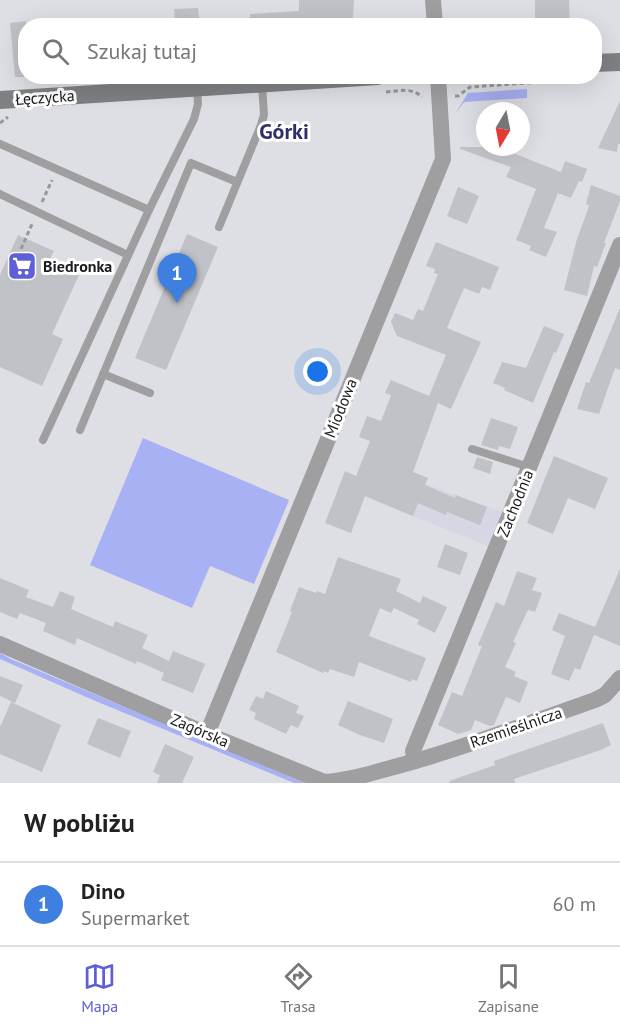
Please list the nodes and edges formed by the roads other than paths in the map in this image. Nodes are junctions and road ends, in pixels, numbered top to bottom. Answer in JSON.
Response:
{"nodes":[{"id":1,"x":433,"y":0,"type":"edge"},
{"id":2,"x":434,"y":18,"type":"edge"},
{"id":3,"x":620,"y":62,"type":"edge"},
{"id":4,"x":602,"y":69,"type":"edge"},
{"id":5,"x":246,"y":84,"type":"edge"},
{"id":6,"x":262,"y":84,"type":"edge"},
{"id":7,"x":438,"y":84,"type":"edge"},
{"id":8,"x":197,"y":87,"type":"junction"},
{"id":9,"x":0,"y":100,"type":"edge"},
{"id":10,"x":0,"y":144,"type":"edge"},
{"id":11,"x":237,"y":182,"type":"junction"},
{"id":12,"x":0,"y":194,"type":"edge"},
{"id":13,"x":149,"y":210,"type":"junction"},
{"id":14,"x":219,"y":227,"type":"dead end"},
{"id":15,"x":620,"y":245,"type":"edge"},
{"id":16,"x":128,"y":255,"type":"junction"},
{"id":17,"x":104,"y":374,"type":"junction"},
{"id":18,"x":150,"y":393,"type":"dead end"},
{"id":19,"x":80,"y":430,"type":"dead end"},
{"id":20,"x":43,"y":440,"type":"dead end"},
{"id":21,"x":472,"y":449,"type":"dead end"},
{"id":22,"x":530,"y":468,"type":"junction"},
{"id":23,"x":0,"y":644,"type":"edge"},
{"id":24,"x":620,"y":678,"type":"edge"},
{"id":25,"x":207,"y":734,"type":"junction"},
{"id":26,"x":404,"y":769,"type":"edge"}],
"edges":[{"from":1,"to":2,"type":"street"},
{"from":3,"to":4,"type":"main road"},
{"from":5,"to":8,"type":"main road","name":"Łęczycka"},
{"from":6,"to":11,"type":"lane"},
{"from":7,"to":25,"type":"street","name":"Miodowa"},
{"from":8,"to":9,"type":"main road","name":"Łęczycka"},
{"from":8,"to":13,"type":"lane"},
{"from":10,"to":13,"type":"lane"},
{"from":11,"to":14,"type":"lane"},
{"from":11,"to":17,"type":"lane"},
{"from":12,"to":16,"type":"lane"},
{"from":13,"to":16,"type":"lane"},
{"from":15,"to":22,"type":"street","name":"Zachodnia"},
{"from":16,"to":20,"type":"lane"},
{"from":17,"to":18,"type":"lane"},
{"from":17,"to":19,"type":"lane"},
{"from":21,"to":22,"type":"lane"},
{"from":22,"to":26,"type":"street","name":"Zachodnia"},
{"from":23,"to":25,"type":"street","name":"Zagórska"},
{"from":24,"to":26,"type":"street","name":"Rzemieślnicza"},
{"from":25,"to":26,"type":"street","name":"Zagórska"}]}
